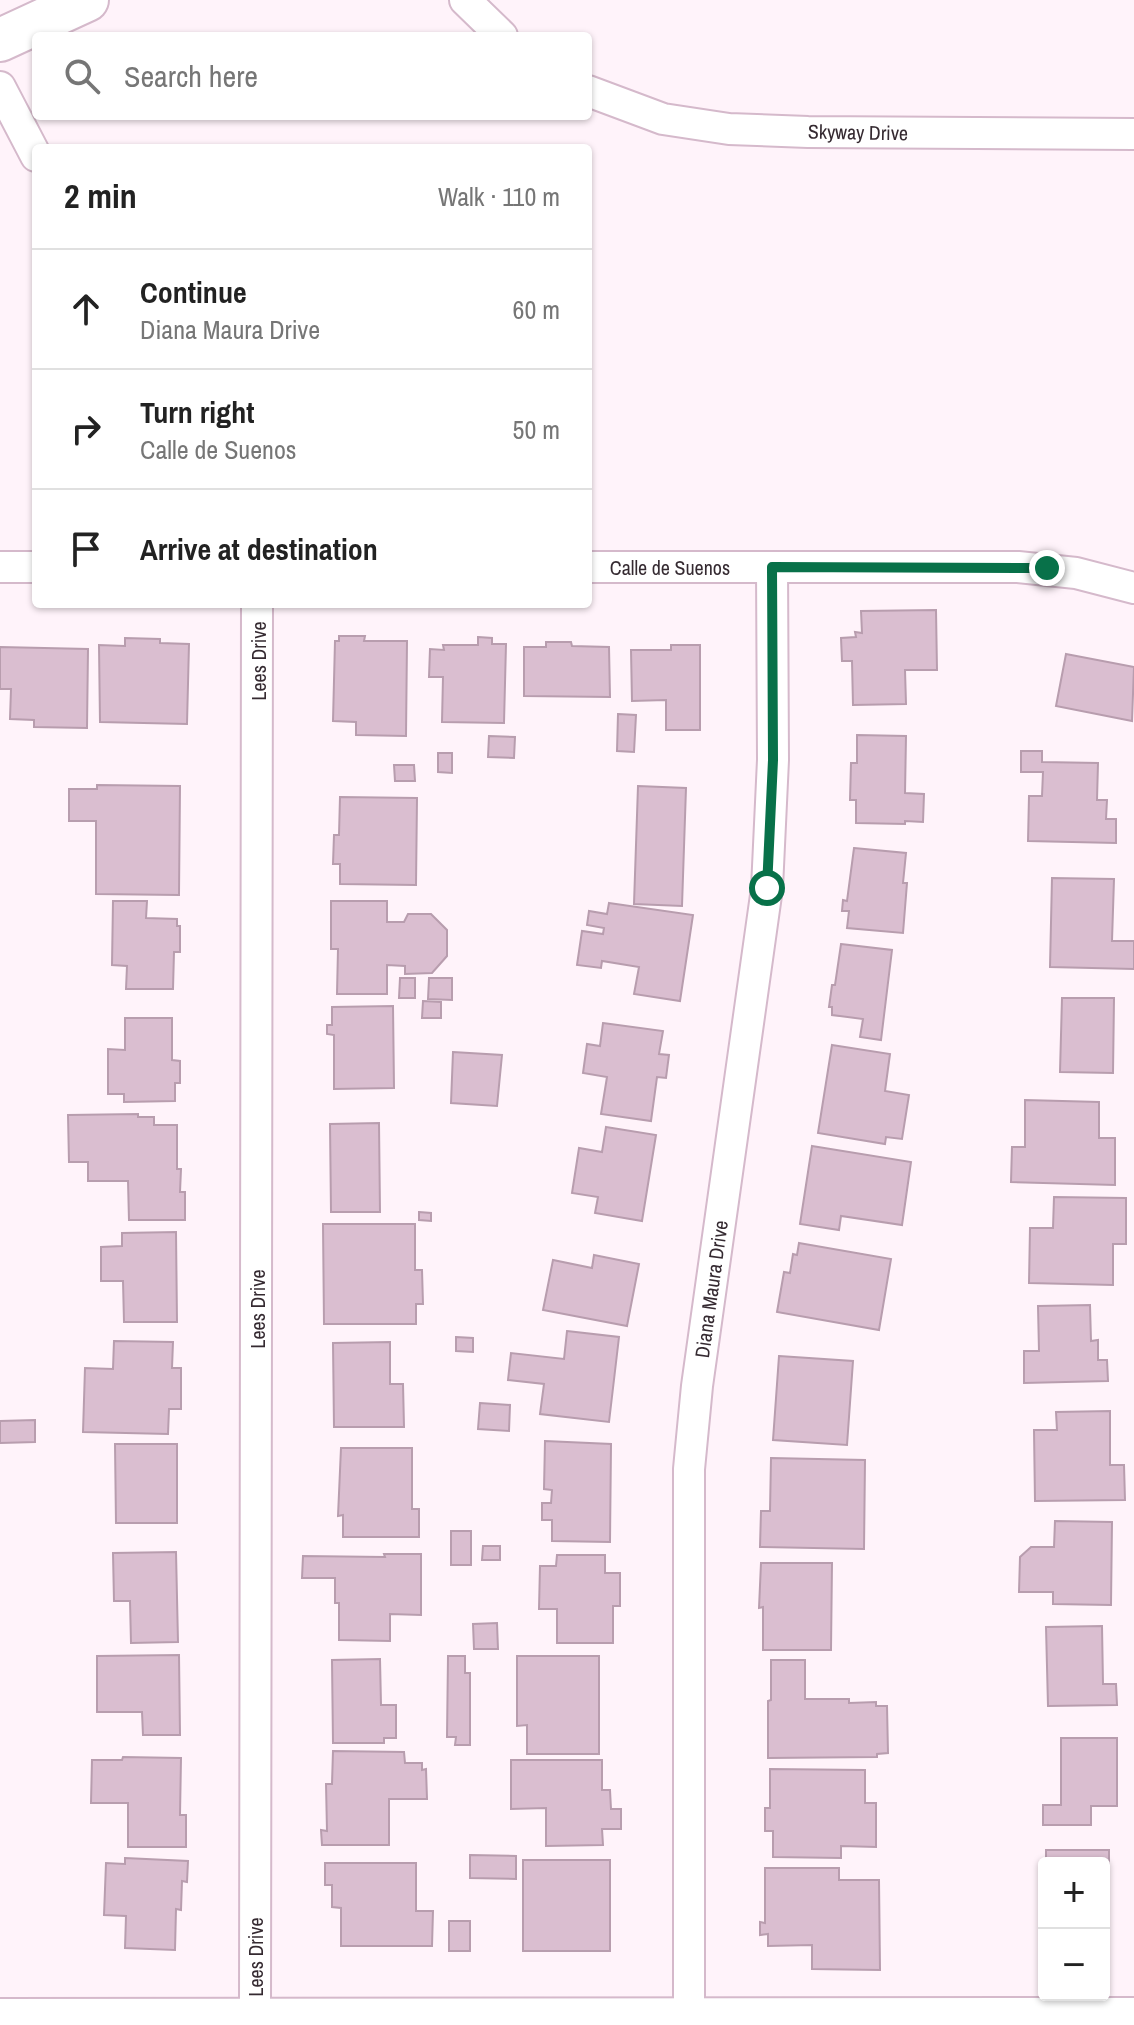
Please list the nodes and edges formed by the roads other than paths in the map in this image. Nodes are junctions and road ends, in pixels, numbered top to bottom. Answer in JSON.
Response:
{"nodes":[{"id":1,"x":87,"y":0,"type":"edge"},
{"id":2,"x":465,"y":0,"type":"edge"},
{"id":3,"x":498,"y":32,"type":"edge"},
{"id":4,"x":0,"y":40,"type":"edge"},
{"id":5,"x":0,"y":87,"type":"edge"},
{"id":6,"x":592,"y":92,"type":"edge"},
{"id":7,"x":1134,"y":134,"type":"edge"},
{"id":8,"x":32,"y":148,"type":"edge"},
{"id":9,"x":0,"y":567,"type":"edge"},
{"id":10,"x":32,"y":567,"type":"edge"},
{"id":11,"x":592,"y":567,"type":"edge"},
{"id":12,"x":772,"y":567,"type":"junction"},
{"id":13,"x":1134,"y":588,"type":"edge"},
{"id":14,"x":257,"y":608,"type":"edge"},
{"id":15,"x":1134,"y":2013,"type":"edge"},
{"id":16,"x":0,"y":2014,"type":"edge"},
{"id":17,"x":255,"y":2014,"type":"junction"},
{"id":18,"x":689,"y":2014,"type":"junction"}],
"edges":[{"from":1,"to":4,"type":"street"},
{"from":2,"to":3,"type":"street"},
{"from":5,"to":8,"type":"street"},
{"from":6,"to":7,"type":"street","name":"Skyway Drive"},
{"from":9,"to":10,"type":"street"},
{"from":11,"to":12,"type":"street","name":"Calle de Suenos"},
{"from":12,"to":13,"type":"street","name":"Calle de Suenos"},
{"from":12,"to":18,"type":"street","name":"Diana Maura Drive"},
{"from":14,"to":17,"type":"street","name":"Lees Drive"},
{"from":15,"to":18,"type":"street"},
{"from":16,"to":17,"type":"street"},
{"from":17,"to":18,"type":"street"}]}
